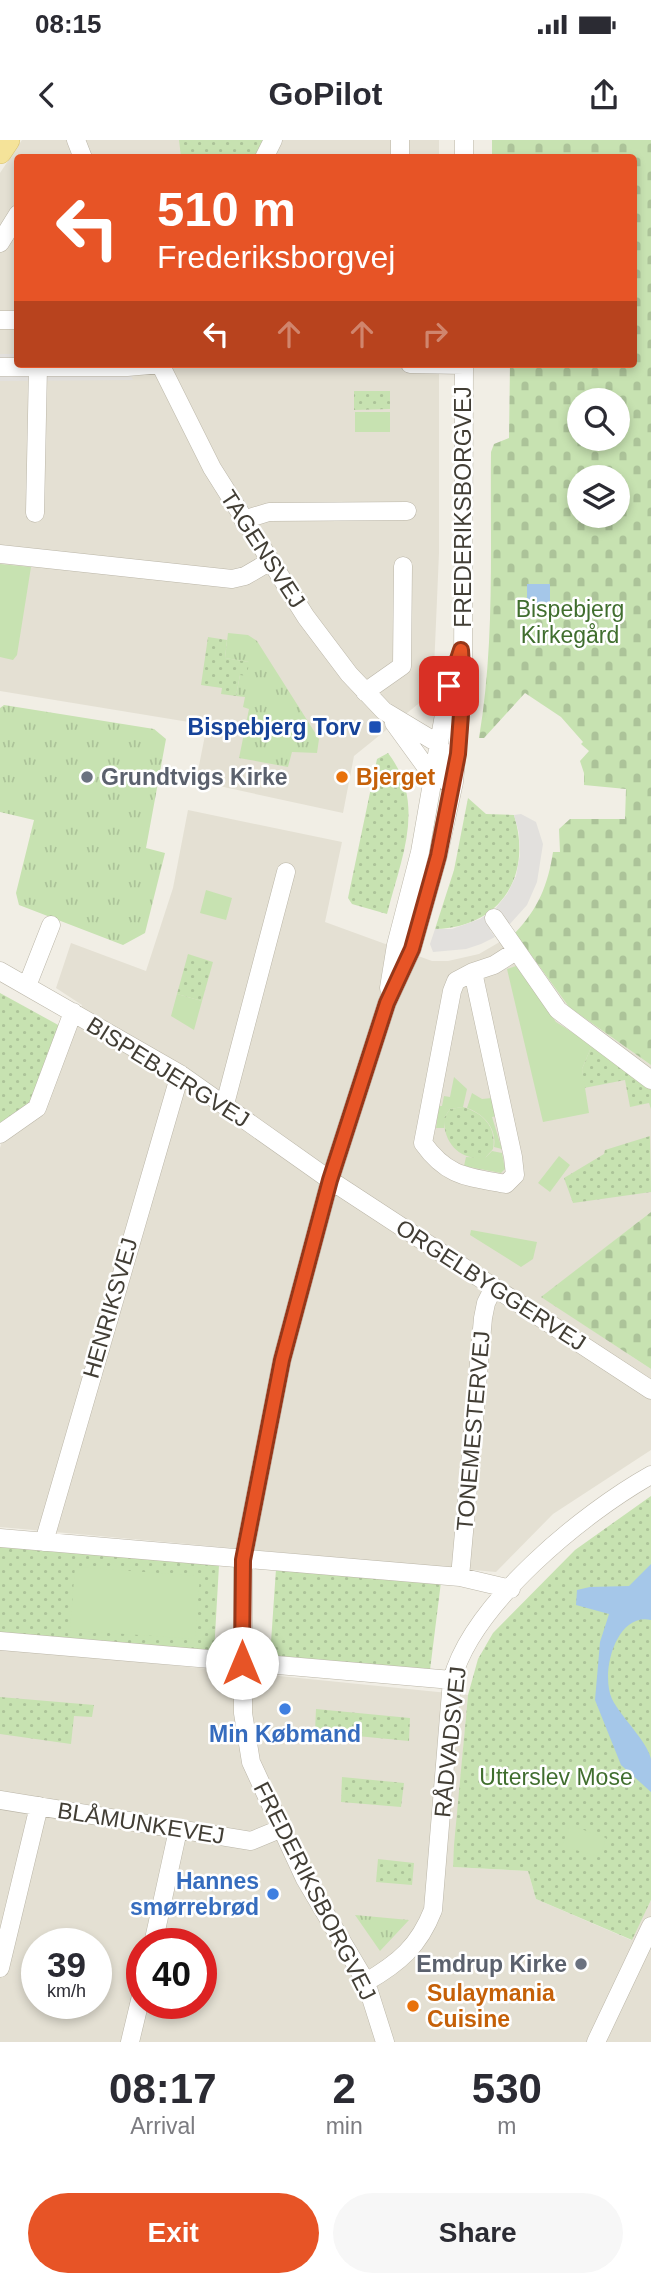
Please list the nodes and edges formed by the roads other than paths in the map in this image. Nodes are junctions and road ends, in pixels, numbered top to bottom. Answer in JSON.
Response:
{"nodes":[{"id":1,"x":8,"y":140,"type":"edge"},
{"id":2,"x":0,"y":152,"type":"edge"},
{"id":3,"x":14,"y":220,"type":"edge"},
{"id":4,"x":0,"y":243,"type":"edge"},
{"id":5,"x":38,"y":368,"type":"edge"},
{"id":6,"x":163,"y":368,"type":"edge"},
{"id":7,"x":464,"y":368,"type":"edge"},
{"id":8,"x":407,"y":511,"type":"dead end"},
{"id":9,"x":35,"y":513,"type":"dead end"},
{"id":10,"x":243,"y":520,"type":"junction"},
{"id":11,"x":0,"y":554,"type":"edge"},
{"id":12,"x":269,"y":562,"type":"junction"},
{"id":13,"x":403,"y":566,"type":"dead end"},
{"id":14,"x":461,"y":650,"type":"junction"},
{"id":15,"x":365,"y":692,"type":"junction"},
{"id":16,"x":390,"y":717,"type":"junction"},
{"id":17,"x":439,"y":744,"type":"junction"},
{"id":18,"x":434,"y":778,"type":"junction"},
{"id":19,"x":443,"y":831,"type":"junction"},
{"id":20,"x":286,"y":872,"type":"dead end"},
{"id":21,"x":494,"y":918,"type":"dead end"},
{"id":22,"x":51,"y":925,"type":"dead end"},
{"id":23,"x":516,"y":951,"type":"junction"},
{"id":24,"x":0,"y":971,"type":"edge"},
{"id":25,"x":473,"y":972,"type":"junction"},
{"id":26,"x":27,"y":986,"type":"junction"},
{"id":27,"x":387,"y":1003,"type":"junction"},
{"id":28,"x":73,"y":1012,"type":"junction"},
{"id":29,"x":180,"y":1074,"type":"junction"},
{"id":30,"x":651,"y":1080,"type":"edge"},
{"id":31,"x":225,"y":1104,"type":"junction"},
{"id":32,"x":0,"y":1134,"type":"edge"},
{"id":33,"x":330,"y":1180,"type":"junction"},
{"id":34,"x":494,"y":1287,"type":"junction"},
{"id":35,"x":651,"y":1390,"type":"edge"},
{"id":36,"x":651,"y":1475,"type":"edge"},
{"id":37,"x":0,"y":1538,"type":"edge"},
{"id":38,"x":44,"y":1542,"type":"junction"},
{"id":39,"x":243,"y":1560,"type":"junction"},
{"id":40,"x":460,"y":1577,"type":"junction"},
{"id":41,"x":511,"y":1589,"type":"junction"},
{"id":42,"x":0,"y":1641,"type":"edge"},
{"id":43,"x":242,"y":1663,"type":"junction"},
{"id":44,"x":452,"y":1681,"type":"junction"},
{"id":45,"x":0,"y":1800,"type":"edge"},
{"id":46,"x":39,"y":1806,"type":"junction"},
{"id":47,"x":280,"y":1829,"type":"junction"},
{"id":48,"x":178,"y":1830,"type":"junction"},
{"id":49,"x":651,"y":1926,"type":"edge"},
{"id":50,"x":157,"y":1928,"type":"edge"},
{"id":51,"x":0,"y":1968,"type":"edge"},
{"id":52,"x":366,"y":1982,"type":"junction"},
{"id":53,"x":136,"y":2019,"type":"edge"},
{"id":54,"x":130,"y":2042,"type":"edge"},
{"id":55,"x":385,"y":2042,"type":"edge"},
{"id":56,"x":596,"y":2042,"type":"edge"}],
"edges":[{"from":1,"to":2,"type":"main road"},
{"from":3,"to":4,"type":"street"},
{"from":5,"to":9,"type":"street"},
{"from":6,"to":10,"type":"street","name":"TAGENSVEJ"},
{"from":7,"to":14,"type":"street","name":"FREDERIKSBORGVEJ"},
{"from":8,"to":10,"type":"street"},
{"from":10,"to":12,"type":"street","name":"TAGENSVEJ"},
{"from":11,"to":12,"type":"street"},
{"from":12,"to":15,"type":"street","name":"TAGENSVEJ"},
{"from":13,"to":15,"type":"street"},
{"from":14,"to":17,"type":"street","name":"FREDERIKSBORGVEJ"},
{"from":14,"to":19,"type":"street","name":"FREDERIKSBORGVEJ"},
{"from":15,"to":16,"type":"street","name":"TAGENSVEJ"},
{"from":16,"to":17,"type":"street","name":"TAGENSVEJ"},
{"from":16,"to":18,"type":"street","name":"TAGENSVEJ"},
{"from":17,"to":18,"type":"street","name":"FREDERIKSBORGVEJ"},
{"from":17,"to":19,"type":"street"},
{"from":18,"to":27,"type":"street","name":"FREDERIKSBORGVEJ"},
{"from":19,"to":27,"type":"street","name":"FREDERIKSBORGVEJ"},
{"from":20,"to":31,"type":"street"},
{"from":21,"to":23,"type":"street"},
{"from":22,"to":26,"type":"street"},
{"from":23,"to":25,"type":"street"},
{"from":23,"to":30,"type":"street"},
{"from":24,"to":26,"type":"street","name":"BISPEBJERGVEJ"},
{"from":25,"to":25,"type":"street"},
{"from":26,"to":28,"type":"street","name":"BISPEBJERGVEJ"},
{"from":27,"to":33,"type":"street","name":"FREDERIKSBORGVEJ"},
{"from":28,"to":29,"type":"street","name":"BISPEBJERGVEJ"},
{"from":28,"to":32,"type":"street"},
{"from":29,"to":31,"type":"street","name":"BISPEBJERGVEJ"},
{"from":29,"to":38,"type":"street","name":"HENRIKSVEJ"},
{"from":31,"to":33,"type":"street","name":"BISPEBJERGVEJ"},
{"from":33,"to":34,"type":"street","name":"ORGELBYGGERVEJ"},
{"from":33,"to":39,"type":"street","name":"FREDERIKSBORGVEJ"},
{"from":34,"to":35,"type":"street","name":"ORGELBYGGERVEJ"},
{"from":34,"to":40,"type":"street","name":"TONEMESTERVEJ"},
{"from":36,"to":41,"type":"street","name":"RÅDVADSVEJ"},
{"from":37,"to":38,"type":"street"},
{"from":38,"to":39,"type":"street"},
{"from":39,"to":40,"type":"street"},
{"from":39,"to":43,"type":"street","name":"FREDERIKSBORGVEJ"},
{"from":40,"to":41,"type":"street"},
{"from":41,"to":44,"type":"street","name":"RÅDVADSVEJ"},
{"from":42,"to":43,"type":"street"},
{"from":43,"to":44,"type":"street"},
{"from":43,"to":47,"type":"street","name":"FREDERIKSBORGVEJ"},
{"from":44,"to":52,"type":"street","name":"RÅDVADSVEJ"},
{"from":45,"to":46,"type":"street","name":"BLÅMUNKEVEJ"},
{"from":46,"to":48,"type":"street","name":"BLÅMUNKEVEJ"},
{"from":46,"to":51,"type":"street"},
{"from":47,"to":48,"type":"street","name":"BLÅMUNKEVEJ"},
{"from":47,"to":52,"type":"street","name":"FREDERIKSBORGVEJ"},
{"from":48,"to":50,"type":"street"},
{"from":49,"to":56,"type":"street"},
{"from":52,"to":55,"type":"street","name":"FREDERIKSBORGVEJ"},
{"from":53,"to":54,"type":"street"}]}
